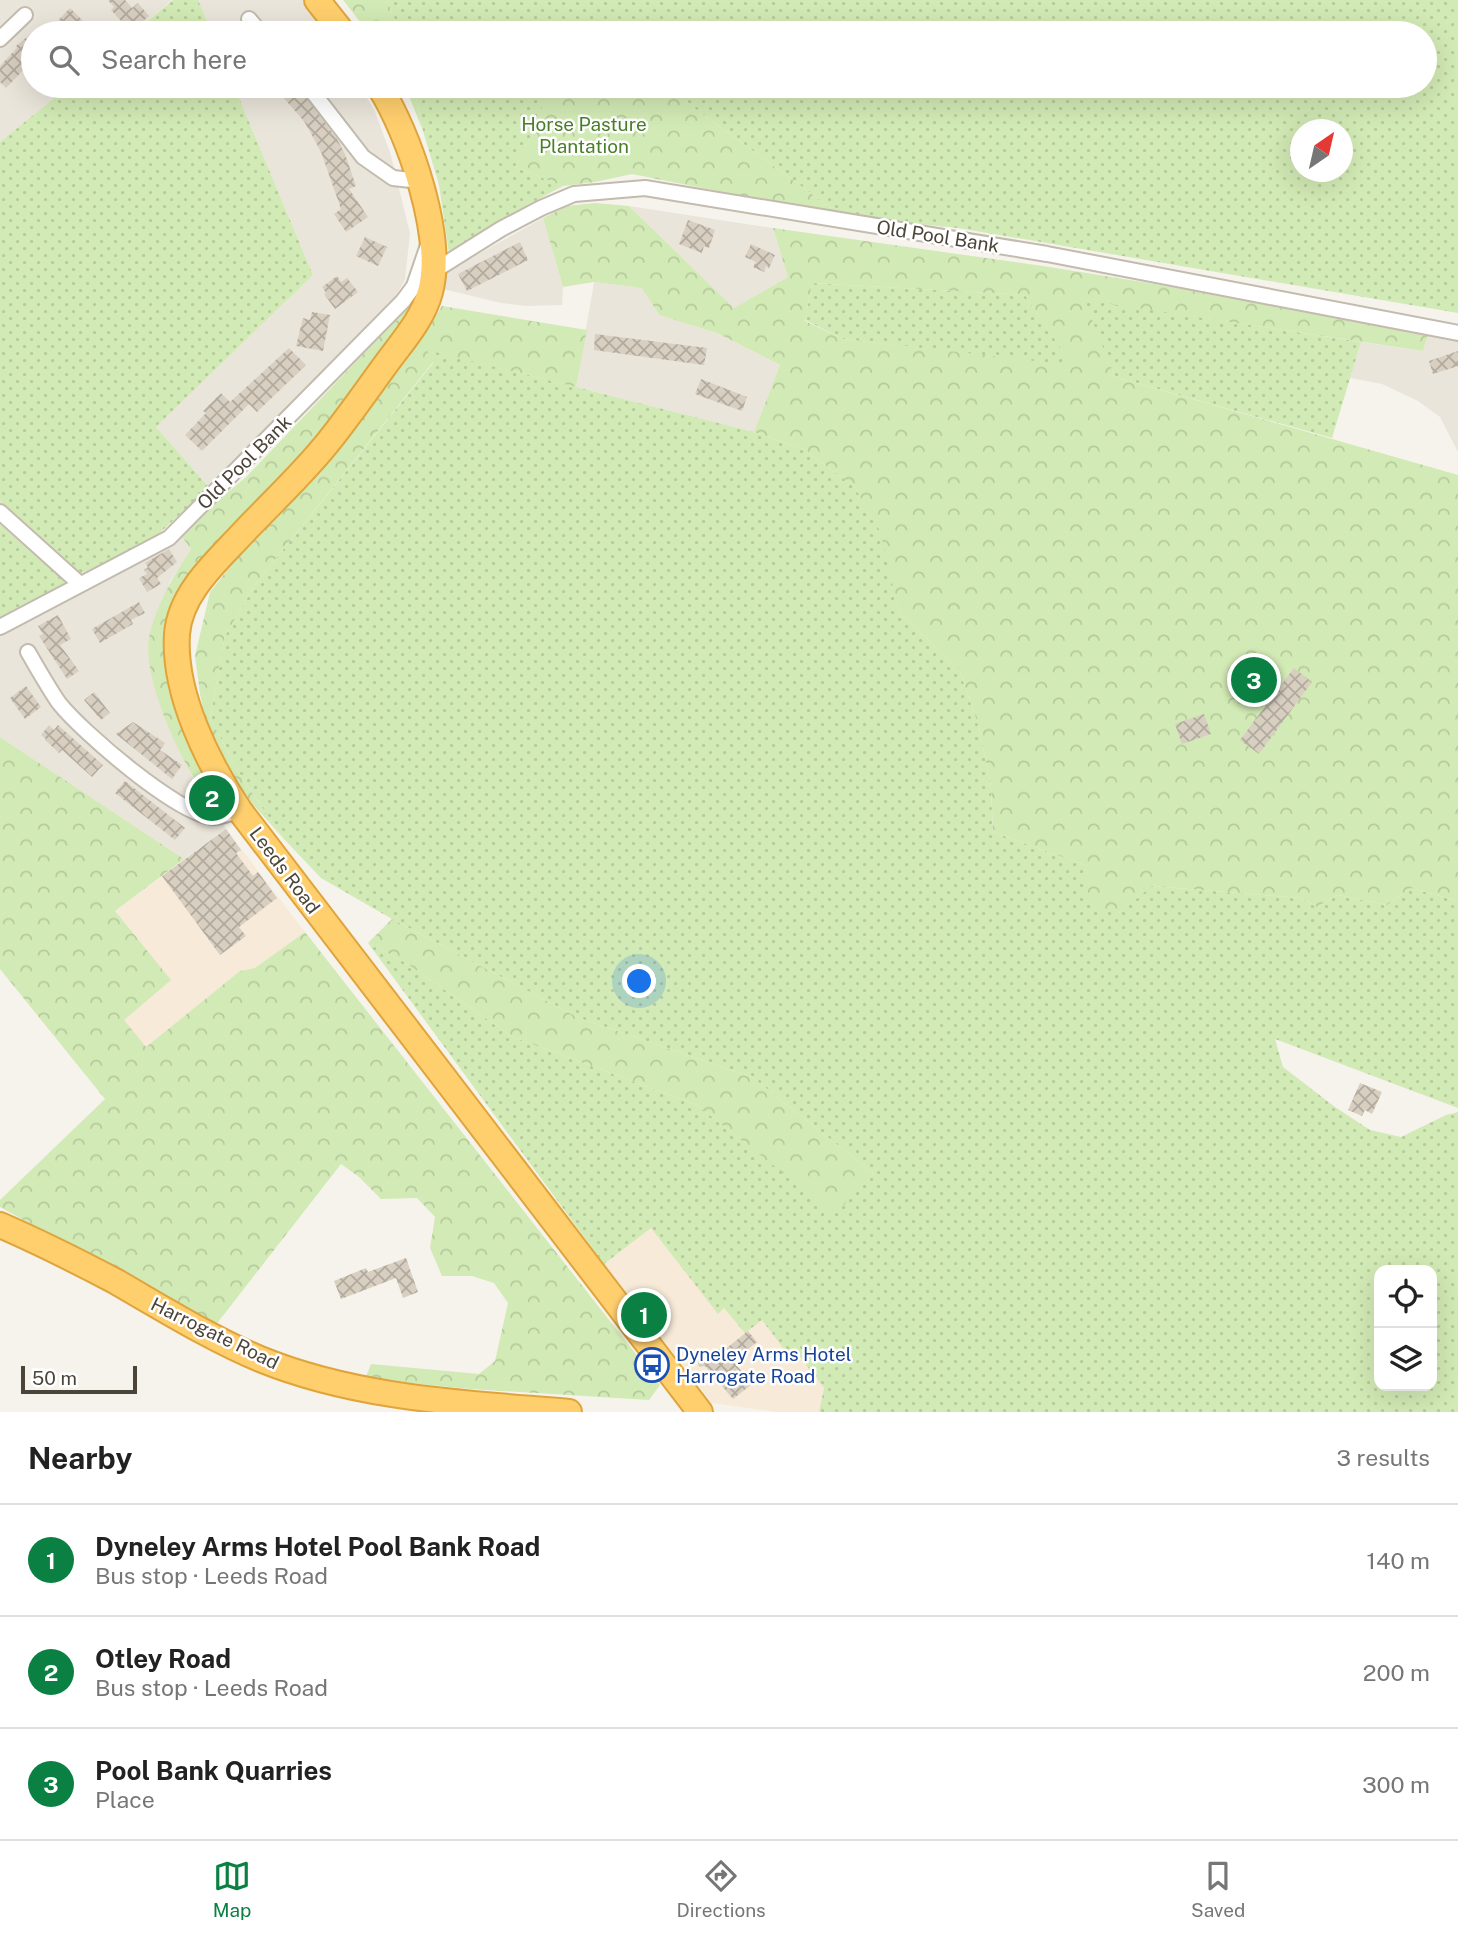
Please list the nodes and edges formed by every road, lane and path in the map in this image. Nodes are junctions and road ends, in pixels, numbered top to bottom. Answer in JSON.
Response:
{"nodes":[{"id":1,"x":317,"y":0,"type":"edge"},
{"id":2,"x":25,"y":15,"type":"dead end"},
{"id":3,"x":334,"y":21,"type":"edge"},
{"id":4,"x":0,"y":39,"type":"edge"},
{"id":5,"x":317,"y":98,"type":"edge"},
{"id":6,"x":386,"y":98,"type":"edge"},
{"id":7,"x":420,"y":181,"type":"junction"},
{"id":8,"x":432,"y":237,"type":"junction"},
{"id":9,"x":434,"y":271,"type":"junction"},
{"id":10,"x":1458,"y":334,"type":"edge"},
{"id":11,"x":0,"y":512,"type":"edge"},
{"id":12,"x":80,"y":584,"type":"junction"},
{"id":13,"x":0,"y":627,"type":"edge"},
{"id":14,"x":28,"y":652,"type":"dead end"},
{"id":15,"x":240,"y":811,"type":"junction"},
{"id":16,"x":0,"y":1225,"type":"edge"},
{"id":17,"x":569,"y":1412,"type":"edge"},
{"id":18,"x":700,"y":1412,"type":"edge"}],
"edges":[{"from":1,"to":3,"type":"highway"},
{"from":2,"to":4,"type":"street"},
{"from":5,"to":7,"type":"street"},
{"from":6,"to":7,"type":"highway","name":"Leeds Road"},
{"from":7,"to":8,"type":"highway","name":"Leeds Road"},
{"from":8,"to":9,"type":"highway","name":"Leeds Road"},
{"from":8,"to":12,"type":"street","name":"Old Pool Bank"},
{"from":9,"to":10,"type":"street","name":"Old Pool Bank"},
{"from":9,"to":15,"type":"highway","name":"Leeds Road"},
{"from":11,"to":12,"type":"street"},
{"from":12,"to":13,"type":"street","name":"Old Pool Bank"},
{"from":14,"to":15,"type":"street"},
{"from":15,"to":18,"type":"highway","name":"Leeds Road"},
{"from":16,"to":17,"type":"highway","name":"Harrogate Road"}]}
